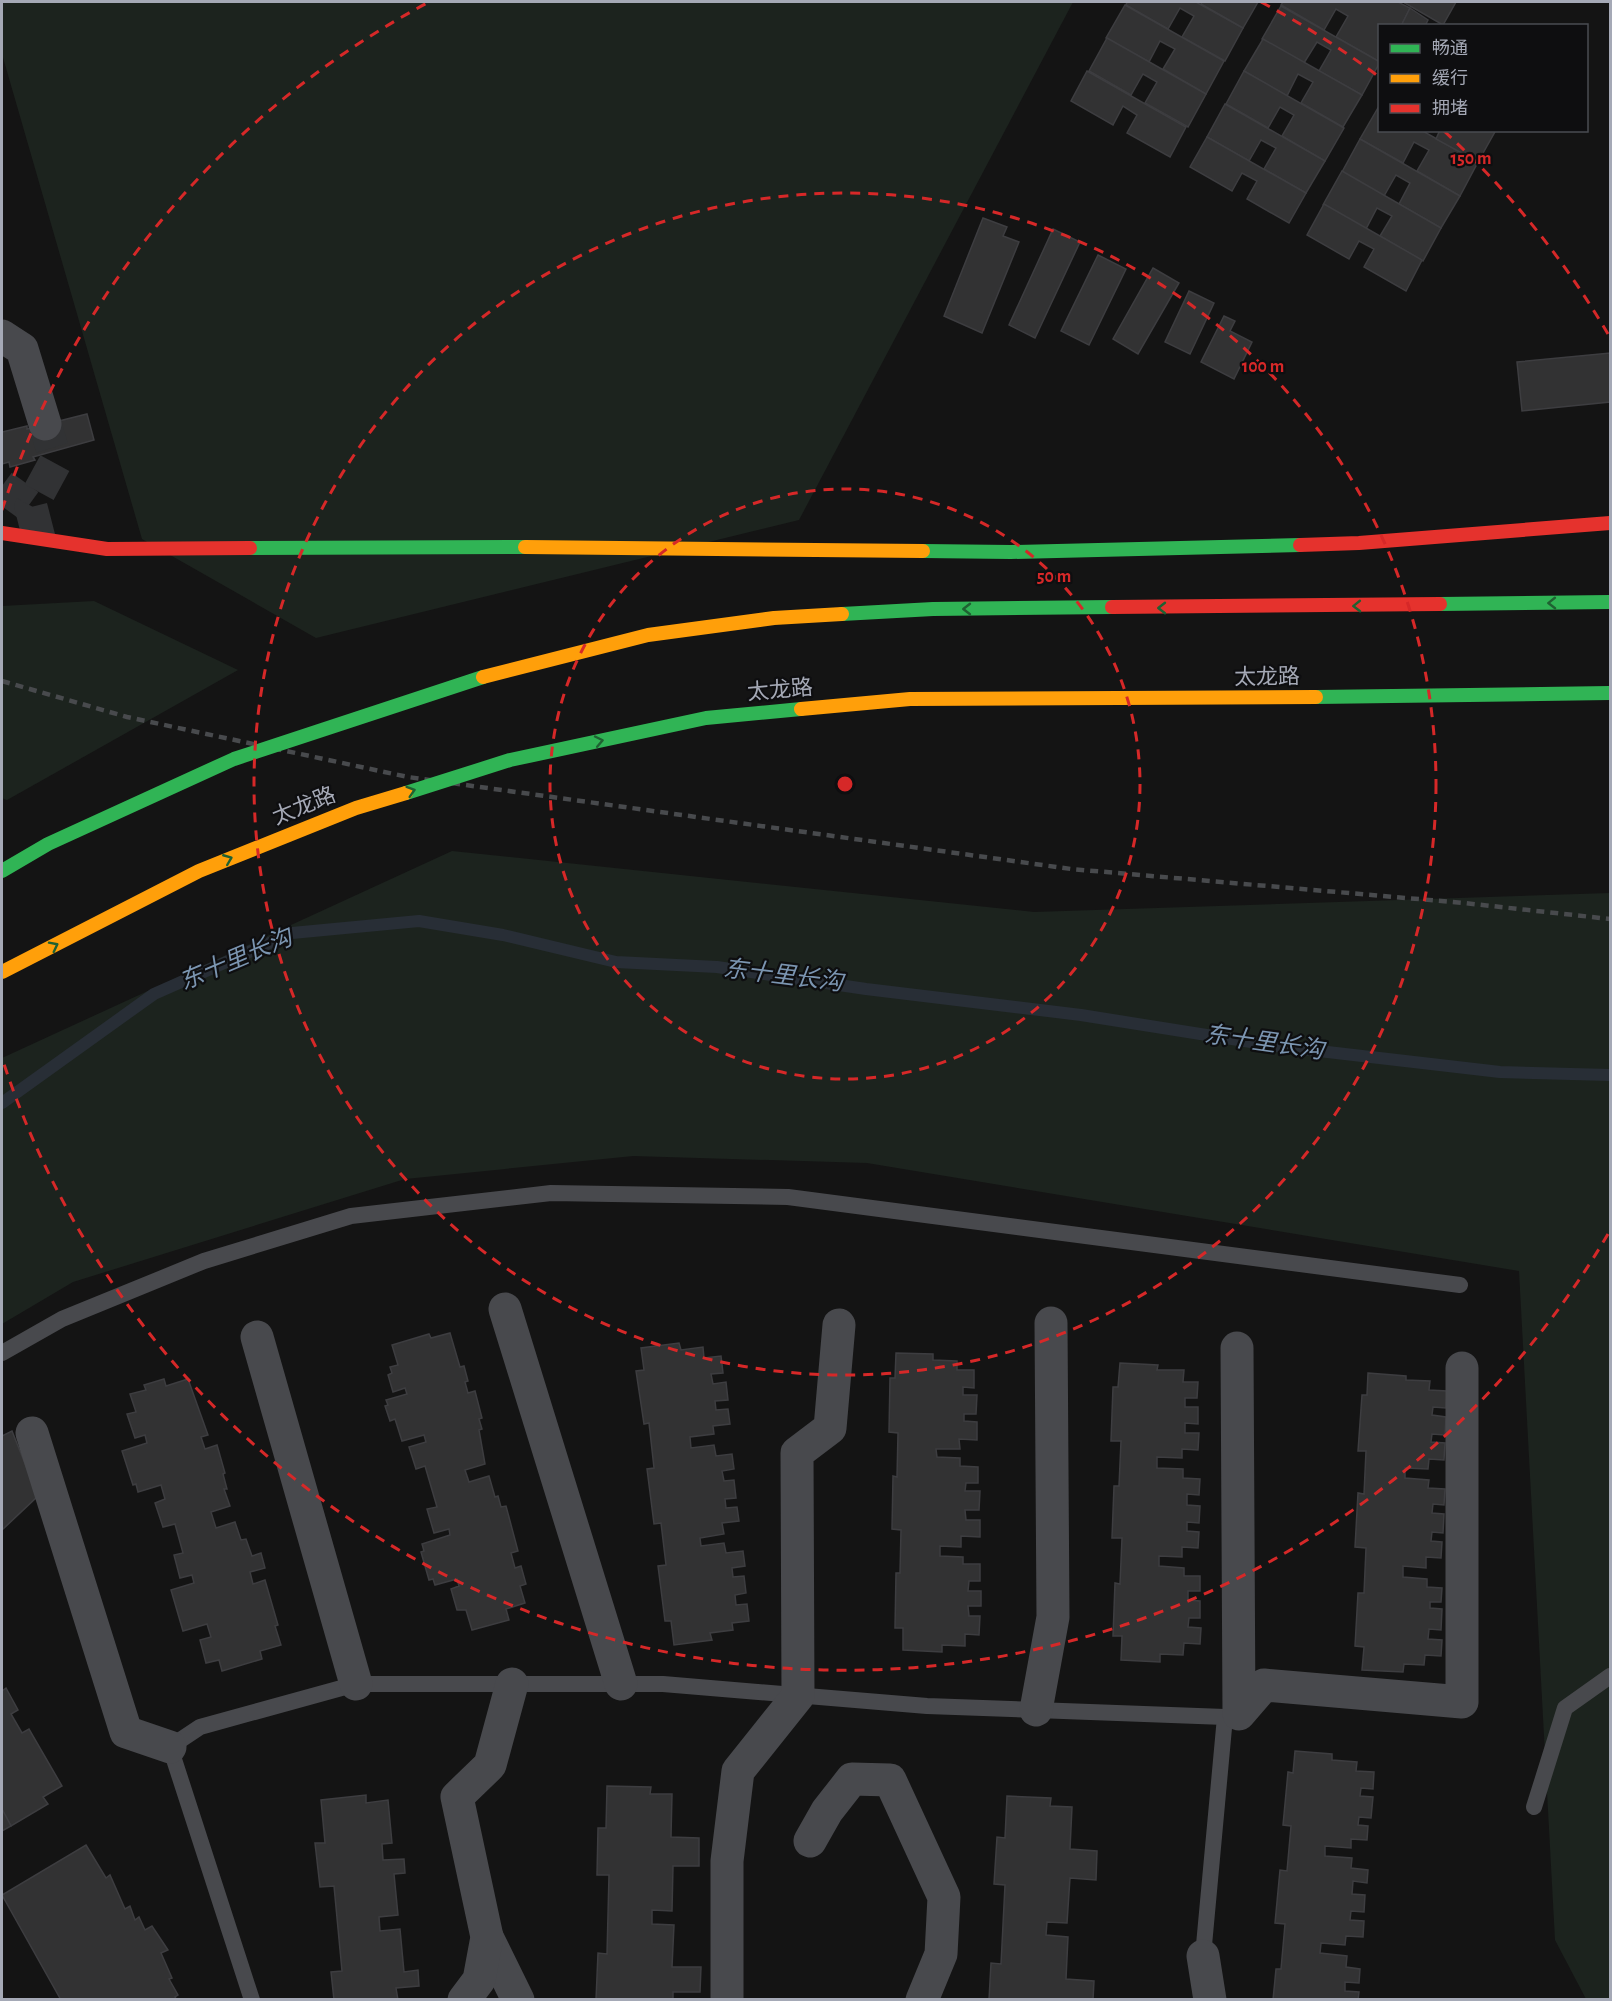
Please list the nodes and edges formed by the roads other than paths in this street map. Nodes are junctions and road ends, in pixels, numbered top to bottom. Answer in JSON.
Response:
{"nodes":[{"id":1,"x":2,"y":336,"type":"edge"},
{"id":2,"x":45,"y":424,"type":"tunnel mouth"},
{"id":3,"x":1611,"y":523,"type":"edge"},
{"id":4,"x":2,"y":533,"type":"edge"},
{"id":5,"x":1611,"y":602,"type":"edge"},
{"id":6,"x":1611,"y":693,"type":"edge"},
{"id":7,"x":2,"y":871,"type":"edge"},
{"id":8,"x":2,"y":972,"type":"edge"},
{"id":9,"x":1460,"y":1285,"type":"dead end"},
{"id":10,"x":505,"y":1309,"type":"dead end"},
{"id":11,"x":1051,"y":1323,"type":"dead end"},
{"id":12,"x":839,"y":1325,"type":"dead end"},
{"id":13,"x":257,"y":1337,"type":"dead end"},
{"id":14,"x":1237,"y":1348,"type":"dead end"},
{"id":15,"x":2,"y":1353,"type":"edge"},
{"id":16,"x":1462,"y":1368,"type":"dead end"},
{"id":17,"x":32,"y":1433,"type":"dead end"},
{"id":18,"x":1611,"y":1676,"type":"edge"},
{"id":19,"x":356,"y":1684,"type":"junction"},
{"id":20,"x":512,"y":1684,"type":"junction"},
{"id":21,"x":621,"y":1684,"type":"junction"},
{"id":22,"x":798,"y":1696,"type":"junction"},
{"id":23,"x":1036,"y":1710,"type":"junction"},
{"id":24,"x":170,"y":1747,"type":"junction"},
{"id":25,"x":1534,"y":1807,"type":"dead end"},
{"id":26,"x":810,"y":1841,"type":"dead end"},
{"id":27,"x":487,"y":1937,"type":"junction"},
{"id":28,"x":1203,"y":1956,"type":"joint"},
{"id":29,"x":252,"y":2000,"type":"edge"},
{"id":30,"x":464,"y":2000,"type":"edge"},
{"id":31,"x":518,"y":2000,"type":"edge"},
{"id":32,"x":727,"y":2000,"type":"edge"},
{"id":33,"x":922,"y":2000,"type":"edge"},
{"id":34,"x":1210,"y":2000,"type":"edge"}],
"edges":[{"from":1,"to":2,"type":"street"},
{"from":3,"to":4,"type":"street"},
{"from":5,"to":7,"type":"street","one_way":true,"bridge":true},
{"from":8,"to":6,"type":"street","name":"太龙路","one_way":true,"bridge":true},
{"from":9,"to":15,"type":"lane"},
{"from":10,"to":21,"type":"street"},
{"from":11,"to":23,"type":"street"},
{"from":12,"to":22,"type":"street"},
{"from":13,"to":19,"type":"street"},
{"from":14,"to":16,"type":"street"},
{"from":17,"to":24,"type":"street"},
{"from":18,"to":25,"type":"lane"},
{"from":19,"to":20,"type":"lane"},
{"from":19,"to":24,"type":"lane"},
{"from":20,"to":21,"type":"lane"},
{"from":20,"to":27,"type":"street"},
{"from":21,"to":22,"type":"lane"},
{"from":22,"to":23,"type":"lane"},
{"from":22,"to":32,"type":"street"},
{"from":23,"to":28,"type":"lane"},
{"from":24,"to":29,"type":"lane"},
{"from":26,"to":33,"type":"street"},
{"from":27,"to":30,"type":"street"},
{"from":27,"to":31,"type":"street"},
{"from":28,"to":34,"type":"street"}]}
